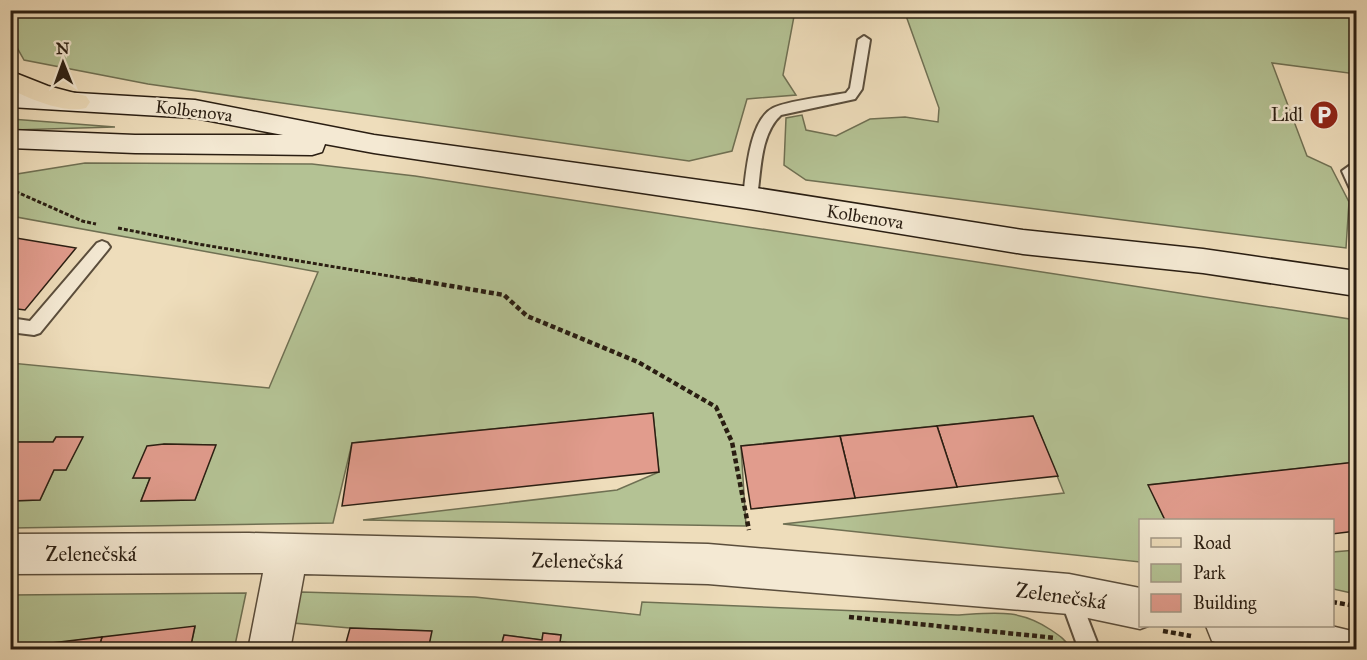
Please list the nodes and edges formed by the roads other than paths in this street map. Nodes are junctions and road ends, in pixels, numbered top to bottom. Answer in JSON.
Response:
{"nodes":[{"id":1,"x":864,"y":40,"type":"dead end"},
{"id":2,"x":10,"y":79,"type":"edge"},
{"id":3,"x":10,"y":98,"type":"edge"},
{"id":4,"x":77,"y":102,"type":"junction"},
{"id":5,"x":10,"y":139,"type":"edge"},
{"id":6,"x":73,"y":142,"type":"junction"},
{"id":7,"x":374,"y":144,"type":"junction"},
{"id":8,"x":10,"y":155,"type":"edge"},
{"id":9,"x":1348,"y":171,"type":"dead end"},
{"id":10,"x":1356,"y":187,"type":"edge"},
{"id":11,"x":750,"y":198,"type":"junction"},
{"id":12,"x":102,"y":247,"type":"dead end"},
{"id":13,"x":1356,"y":284,"type":"edge"},
{"id":14,"x":10,"y":325,"type":"edge"},
{"id":15,"x":10,"y":554,"type":"edge"},
{"id":16,"x":288,"y":555,"type":"junction"},
{"id":17,"x":1069,"y":594,"type":"junction"},
{"id":18,"x":1139,"y":616,"type":"edge"},
{"id":19,"x":1213,"y":632,"type":"edge"},
{"id":20,"x":1088,"y":645,"type":"edge"},
{"id":21,"x":269,"y":650,"type":"edge"},
{"id":22,"x":1348,"y":650,"type":"edge"}],
"edges":[{"from":1,"to":11,"type":"lane"},
{"from":2,"to":4,"type":"main road"},
{"from":3,"to":4,"type":"main road","name":"Kolbenova"},
{"from":4,"to":7,"type":"main road","name":"Kolbenova"},
{"from":5,"to":6,"type":"main road","name":"Kolbenova"},
{"from":6,"to":7,"type":"main road","name":"Kolbenova"},
{"from":6,"to":8,"type":"main road"},
{"from":7,"to":11,"type":"main road","name":"Kolbenova"},
{"from":9,"to":10,"type":"lane"},
{"from":11,"to":13,"type":"main road","name":"Kolbenova"},
{"from":12,"to":14,"type":"lane"},
{"from":15,"to":16,"type":"main road","name":"Zelenečská"},
{"from":16,"to":17,"type":"main road","name":"Zelenečská"},
{"from":16,"to":21,"type":"main road"},
{"from":17,"to":18,"type":"main road","name":"Zelenečská"},
{"from":17,"to":20,"type":"lane"},
{"from":19,"to":22,"type":"main road"}]}
